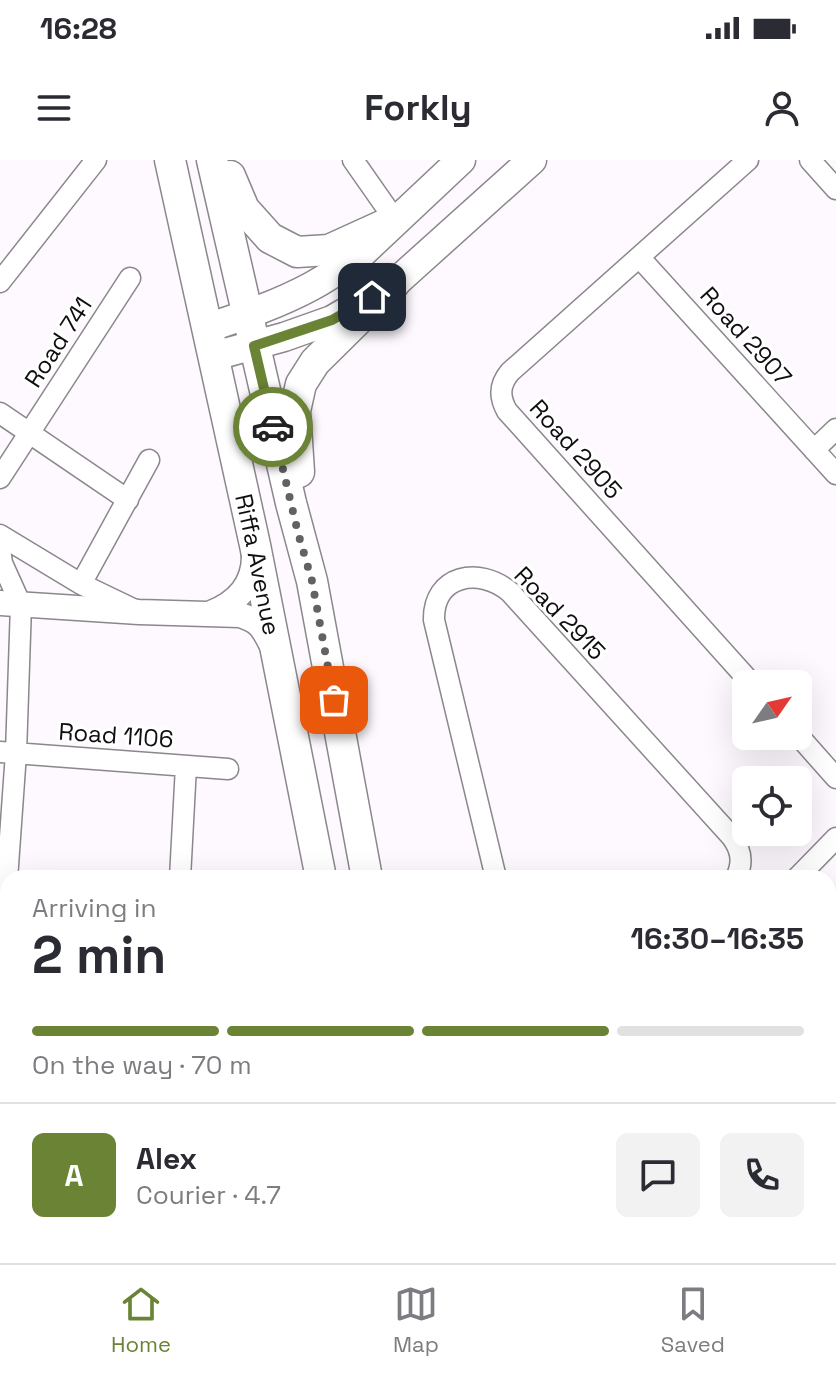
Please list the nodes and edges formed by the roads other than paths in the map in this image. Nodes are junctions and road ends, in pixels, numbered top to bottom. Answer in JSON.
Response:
{"nodes":[{"id":1,"x":96,"y":160,"type":"edge"},
{"id":2,"x":170,"y":160,"type":"edge"},
{"id":3,"x":212,"y":160,"type":"edge"},
{"id":4,"x":223,"y":160,"type":"edge"},
{"id":5,"x":353,"y":160,"type":"edge"},
{"id":6,"x":461,"y":160,"type":"edge"},
{"id":7,"x":532,"y":160,"type":"edge"},
{"id":8,"x":748,"y":160,"type":"edge"},
{"id":9,"x":810,"y":160,"type":"edge"},
{"id":10,"x":836,"y":189,"type":"edge"},
{"id":11,"x":395,"y":220,"type":"junction"},
{"id":12,"x":639,"y":257,"type":"junction"},
{"id":13,"x":130,"y":278,"type":"dead end"},
{"id":14,"x":0,"y":282,"type":"edge"},
{"id":15,"x":394,"y":284,"type":"junction"},
{"id":16,"x":248,"y":314,"type":"junction"},
{"id":17,"x":210,"y":342,"type":"junction"},
{"id":18,"x":254,"y":346,"type":"junction"},
{"id":19,"x":0,"y":413,"type":"edge"},
{"id":20,"x":836,"y":429,"type":"edge"},
{"id":21,"x":30,"y":433,"type":"junction"},
{"id":22,"x":814,"y":450,"type":"junction"},
{"id":23,"x":149,"y":460,"type":"dead end"},
{"id":24,"x":836,"y":474,"type":"edge"},
{"id":25,"x":0,"y":478,"type":"edge"},
{"id":26,"x":128,"y":500,"type":"junction"},
{"id":27,"x":0,"y":535,"type":"edge"},
{"id":28,"x":255,"y":545,"type":"junction"},
{"id":29,"x":0,"y":549,"type":"edge"},
{"id":30,"x":312,"y":581,"type":"junction"},
{"id":31,"x":81,"y":584,"type":"junction"},
{"id":32,"x":10,"y":604,"type":"edge"},
{"id":33,"x":139,"y":612,"type":"junction"},
{"id":34,"x":211,"y":613,"type":"junction"},
{"id":35,"x":278,"y":658,"type":"junction"},
{"id":36,"x":739,"y":670,"type":"edge"},
{"id":37,"x":811,"y":750,"type":"edge"},
{"id":38,"x":8,"y":752,"type":"edge"},
{"id":39,"x":186,"y":766,"type":"junction"},
{"id":40,"x":228,"y":769,"type":"dead end"},
{"id":41,"x":836,"y":778,"type":"edge"},
{"id":42,"x":836,"y":838,"type":"edge"},
{"id":43,"x":4,"y":870,"type":"edge"},
{"id":44,"x":180,"y":870,"type":"edge"},
{"id":45,"x":319,"y":870,"type":"edge"},
{"id":46,"x":366,"y":870,"type":"edge"},
{"id":47,"x":494,"y":870,"type":"edge"},
{"id":48,"x":739,"y":870,"type":"edge"},
{"id":49,"x":805,"y":870,"type":"edge"}],
"edges":[{"from":1,"to":14,"type":"street"},
{"from":2,"to":17,"type":"main road","name":"Riffa Avenue"},
{"from":3,"to":16,"type":"main road","name":"Riffa Avenue"},
{"from":4,"to":11,"type":"main road"},
{"from":5,"to":11,"type":"street"},
{"from":6,"to":11,"type":"main road"},
{"from":7,"to":15,"type":"main road"},
{"from":8,"to":12,"type":"street","name":"Road 2905"},
{"from":9,"to":10,"type":"street"},
{"from":11,"to":16,"type":"main road"},
{"from":12,"to":22,"type":"street","name":"Road 2907"},
{"from":12,"to":36,"type":"street","name":"Road 2905"},
{"from":13,"to":21,"type":"street","name":"Road 741"},
{"from":15,"to":18,"type":"main road"},
{"from":15,"to":30,"type":"main road"},
{"from":16,"to":17,"type":"main road"},
{"from":16,"to":18,"type":"main road","name":"Riffa Avenue"},
{"from":17,"to":18,"type":"main road"},
{"from":17,"to":28,"type":"main road","name":"Riffa Avenue"},
{"from":18,"to":30,"type":"main road","name":"Riffa Avenue"},
{"from":19,"to":21,"type":"street"},
{"from":20,"to":22,"type":"street"},
{"from":21,"to":25,"type":"street","name":"Road 741"},
{"from":21,"to":26,"type":"street"},
{"from":22,"to":24,"type":"street","name":"Road 2907"},
{"from":23,"to":26,"type":"street"},
{"from":26,"to":31,"type":"street"},
{"from":27,"to":31,"type":"street"},
{"from":28,"to":34,"type":"street"},
{"from":28,"to":35,"type":"main road","name":"Riffa Avenue"},
{"from":29,"to":32,"type":"street"},
{"from":30,"to":46,"type":"main road","name":"Riffa Avenue"},
{"from":31,"to":33,"type":"street"},
{"from":32,"to":33,"type":"street"},
{"from":32,"to":38,"type":"street"},
{"from":33,"to":34,"type":"street"},
{"from":34,"to":35,"type":"street"},
{"from":35,"to":45,"type":"main road","name":"Riffa Avenue"},
{"from":37,"to":41,"type":"street"},
{"from":38,"to":39,"type":"street","name":"Road 1106"},
{"from":38,"to":43,"type":"street"},
{"from":39,"to":40,"type":"street","name":"Road 1106"},
{"from":39,"to":44,"type":"street"},
{"from":42,"to":49,"type":"street"},
{"from":47,"to":48,"type":"street","name":"Road 2915"}]}
